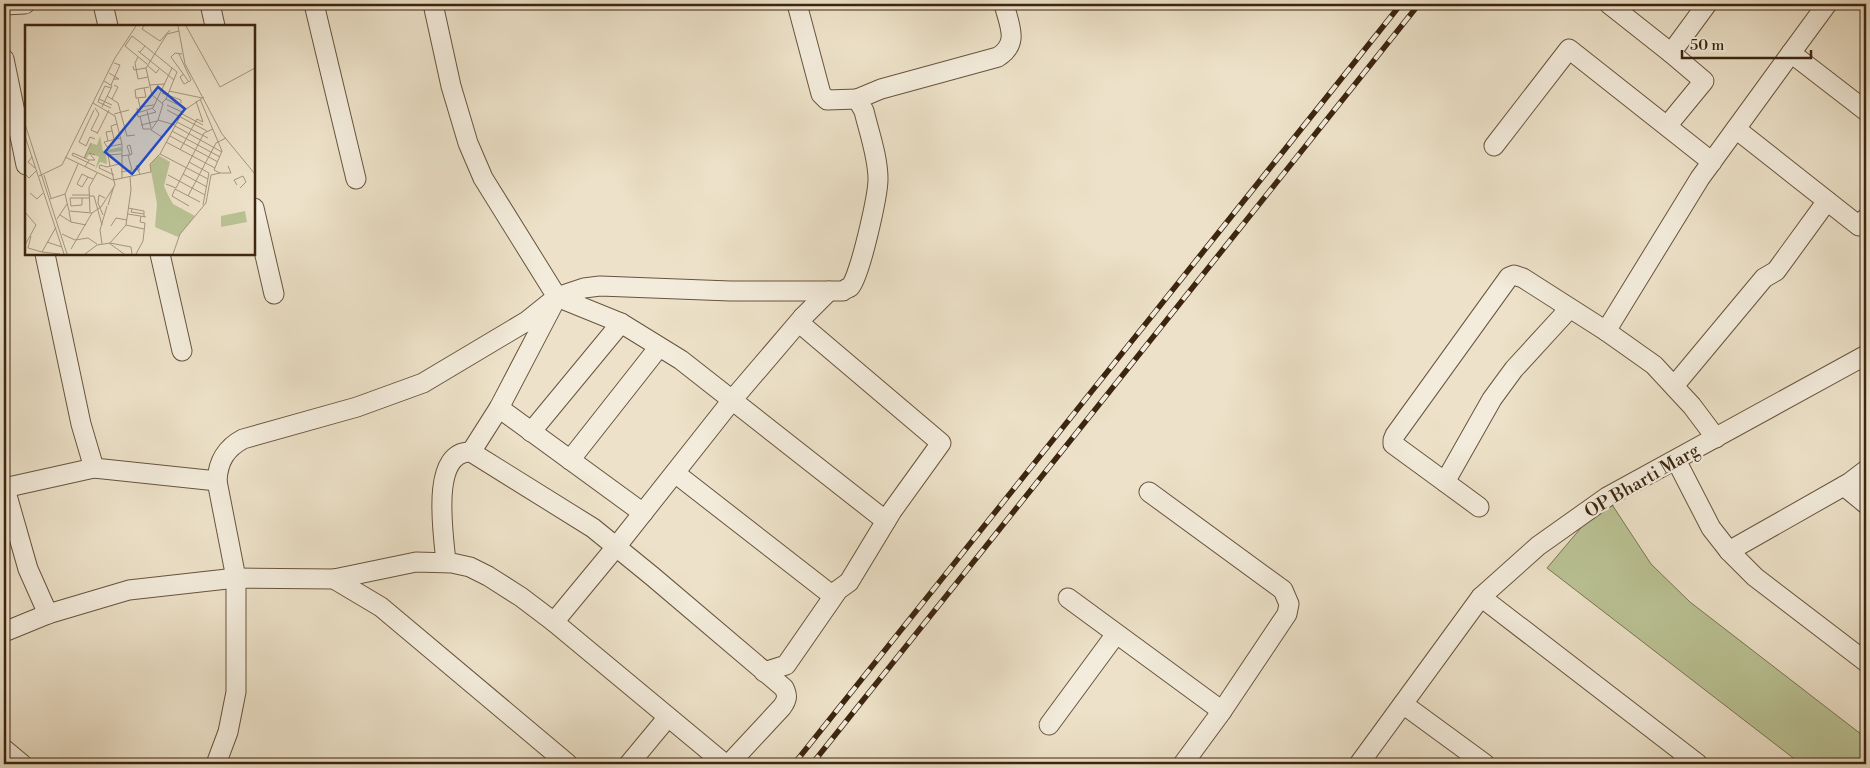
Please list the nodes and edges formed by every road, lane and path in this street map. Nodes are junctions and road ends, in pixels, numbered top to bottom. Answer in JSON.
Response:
{"nodes":[{"id":1,"x":25,"y":4,"type":"edge"},
{"id":2,"x":103,"y":4,"type":"edge"},
{"id":3,"x":210,"y":4,"type":"edge"},
{"id":4,"x":314,"y":4,"type":"edge"},
{"id":5,"x":433,"y":4,"type":"edge"},
{"id":6,"x":797,"y":4,"type":"edge"},
{"id":7,"x":1004,"y":4,"type":"edge"},
{"id":8,"x":1609,"y":4,"type":"edge"},
{"id":9,"x":1707,"y":4,"type":"edge"},
{"id":10,"x":1827,"y":4,"type":"edge"},
{"id":11,"x":4,"y":5,"type":"edge"},
{"id":12,"x":108,"y":25,"type":"edge"},
{"id":13,"x":215,"y":25,"type":"edge"},
{"id":14,"x":1672,"y":53,"type":"junction"},
{"id":15,"x":1791,"y":53,"type":"junction"},
{"id":16,"x":4,"y":59,"type":"edge"},
{"id":17,"x":857,"y":98,"type":"junction"},
{"id":18,"x":1866,"y":111,"type":"edge"},
{"id":19,"x":1667,"y":126,"type":"junction"},
{"id":20,"x":1736,"y":128,"type":"junction"},
{"id":21,"x":1494,"y":146,"type":"dead end"},
{"id":22,"x":25,"y":160,"type":"edge"},
{"id":23,"x":1712,"y":162,"type":"junction"},
{"id":24,"x":356,"y":180,"type":"dead end"},
{"id":25,"x":1827,"y":201,"type":"junction"},
{"id":26,"x":255,"y":212,"type":"edge"},
{"id":27,"x":1866,"y":218,"type":"edge"},
{"id":28,"x":45,"y":255,"type":"edge"},
{"id":29,"x":160,"y":255,"type":"edge"},
{"id":30,"x":829,"y":291,"type":"junction"},
{"id":31,"x":274,"y":294,"type":"dead end"},
{"id":32,"x":557,"y":297,"type":"junction"},
{"id":33,"x":1570,"y":308,"type":"junction"},
{"id":34,"x":803,"y":317,"type":"junction"},
{"id":35,"x":620,"y":323,"type":"junction"},
{"id":36,"x":1606,"y":331,"type":"junction"},
{"id":37,"x":659,"y":346,"type":"junction"},
{"id":38,"x":182,"y":351,"type":"dead end"},
{"id":39,"x":1866,"y":355,"type":"edge"},
{"id":40,"x":1674,"y":386,"type":"junction"},
{"id":41,"x":733,"y":399,"type":"junction"},
{"id":42,"x":499,"y":408,"type":"junction"},
{"id":43,"x":531,"y":432,"type":"junction"},
{"id":44,"x":1716,"y":438,"type":"junction"},
{"id":45,"x":471,"y":452,"type":"junction"},
{"id":46,"x":570,"y":460,"type":"junction"},
{"id":47,"x":1676,"y":460,"type":"junction"},
{"id":48,"x":94,"y":468,"type":"junction"},
{"id":49,"x":1866,"y":470,"type":"edge"},
{"id":50,"x":675,"y":473,"type":"junction"},
{"id":51,"x":218,"y":481,"type":"junction"},
{"id":52,"x":1444,"y":482,"type":"junction"},
{"id":53,"x":1844,"y":486,"type":"junction"},
{"id":54,"x":4,"y":487,"type":"edge"},
{"id":55,"x":1150,"y":492,"type":"dead end"},
{"id":56,"x":1866,"y":504,"type":"edge"},
{"id":57,"x":1479,"y":507,"type":"dead end"},
{"id":58,"x":643,"y":513,"type":"junction"},
{"id":59,"x":886,"y":521,"type":"junction"},
{"id":60,"x":616,"y":547,"type":"junction"},
{"id":61,"x":1729,"y":551,"type":"junction"},
{"id":62,"x":446,"y":562,"type":"junction"},
{"id":63,"x":236,"y":578,"type":"junction"},
{"id":64,"x":334,"y":579,"type":"junction"},
{"id":65,"x":833,"y":596,"type":"junction"},
{"id":66,"x":1481,"y":597,"type":"junction"},
{"id":67,"x":1068,"y":598,"type":"dead end"},
{"id":68,"x":48,"y":614,"type":"junction"},
{"id":69,"x":554,"y":622,"type":"junction"},
{"id":70,"x":4,"y":632,"type":"edge"},
{"id":71,"x":1116,"y":634,"type":"junction"},
{"id":72,"x":1866,"y":662,"type":"edge"},
{"id":73,"x":764,"y":672,"type":"junction"},
{"id":74,"x":1403,"y":704,"type":"junction"},
{"id":75,"x":1222,"y":711,"type":"junction"},
{"id":76,"x":668,"y":717,"type":"junction"},
{"id":77,"x":1049,"y":725,"type":"dead end"},
{"id":78,"x":4,"y":749,"type":"edge"},
{"id":79,"x":22,"y":764,"type":"edge"},
{"id":80,"x":216,"y":764,"type":"edge"},
{"id":81,"x":568,"y":764,"type":"edge"},
{"id":82,"x":629,"y":764,"type":"edge"},
{"id":83,"x":724,"y":764,"type":"edge"},
{"id":84,"x":729,"y":764,"type":"edge"},
{"id":85,"x":1183,"y":764,"type":"edge"},
{"id":86,"x":1359,"y":764,"type":"edge"},
{"id":87,"x":1485,"y":764,"type":"edge"},
{"id":88,"x":1698,"y":764,"type":"edge"}],
"edges":[{"from":1,"to":11,"type":"street"},
{"from":2,"to":12,"type":"street"},
{"from":3,"to":13,"type":"street"},
{"from":4,"to":24,"type":"street"},
{"from":5,"to":32,"type":"street"},
{"from":6,"to":17,"type":"street"},
{"from":7,"to":17,"type":"street"},
{"from":8,"to":14,"type":"street"},
{"from":9,"to":14,"type":"street"},
{"from":10,"to":15,"type":"street"},
{"from":14,"to":19,"type":"street"},
{"from":15,"to":18,"type":"street"},
{"from":15,"to":20,"type":"street"},
{"from":16,"to":22,"type":"street"},
{"from":17,"to":30,"type":"street"},
{"from":19,"to":21,"type":"street"},
{"from":19,"to":23,"type":"street"},
{"from":20,"to":23,"type":"street"},
{"from":20,"to":25,"type":"street"},
{"from":23,"to":36,"type":"street"},
{"from":25,"to":27,"type":"street"},
{"from":25,"to":40,"type":"street"},
{"from":26,"to":31,"type":"street"},
{"from":28,"to":48,"type":"street"},
{"from":29,"to":38,"type":"street"},
{"from":30,"to":32,"type":"street"},
{"from":30,"to":34,"type":"street"},
{"from":32,"to":35,"type":"street"},
{"from":32,"to":42,"type":"street"},
{"from":32,"to":51,"type":"street"},
{"from":33,"to":36,"type":"street"},
{"from":33,"to":52,"type":"street"},
{"from":33,"to":52,"type":"street"},
{"from":34,"to":41,"type":"street"},
{"from":34,"to":59,"type":"street"},
{"from":35,"to":37,"type":"street"},
{"from":35,"to":43,"type":"street"},
{"from":36,"to":40,"type":"street"},
{"from":37,"to":41,"type":"street"},
{"from":37,"to":46,"type":"street"},
{"from":39,"to":44,"type":"street","name":"OP Bharti Marg"},
{"from":40,"to":44,"type":"street"},
{"from":41,"to":50,"type":"street"},
{"from":41,"to":59,"type":"street"},
{"from":42,"to":43,"type":"street"},
{"from":42,"to":45,"type":"street"},
{"from":43,"to":46,"type":"street"},
{"from":44,"to":47,"type":"street","name":"OP Bharti Marg"},
{"from":45,"to":60,"type":"street"},
{"from":45,"to":62,"type":"street"},
{"from":46,"to":58,"type":"street"},
{"from":47,"to":61,"type":"street"},
{"from":47,"to":66,"type":"street","name":"OP Bharti Marg"},
{"from":48,"to":51,"type":"street"},
{"from":48,"to":54,"type":"street"},
{"from":49,"to":53,"type":"street"},
{"from":50,"to":58,"type":"street"},
{"from":50,"to":65,"type":"street"},
{"from":51,"to":63,"type":"street"},
{"from":52,"to":57,"type":"street"},
{"from":53,"to":56,"type":"street"},
{"from":53,"to":61,"type":"street"},
{"from":54,"to":68,"type":"street"},
{"from":55,"to":75,"type":"street"},
{"from":58,"to":60,"type":"street"},
{"from":59,"to":65,"type":"street"},
{"from":60,"to":69,"type":"street"},
{"from":60,"to":73,"type":"street"},
{"from":61,"to":72,"type":"street"},
{"from":62,"to":64,"type":"street"},
{"from":62,"to":69,"type":"street"},
{"from":63,"to":64,"type":"street"},
{"from":63,"to":68,"type":"street"},
{"from":63,"to":80,"type":"street"},
{"from":64,"to":81,"type":"street"},
{"from":65,"to":73,"type":"street"},
{"from":66,"to":74,"type":"street","name":"OP Bharti Marg"},
{"from":66,"to":88,"type":"street"},
{"from":67,"to":71,"type":"street"},
{"from":68,"to":70,"type":"street"},
{"from":69,"to":76,"type":"street"},
{"from":71,"to":75,"type":"street"},
{"from":71,"to":77,"type":"street"},
{"from":73,"to":84,"type":"street"},
{"from":74,"to":86,"type":"street","name":"OP Bharti Marg"},
{"from":74,"to":87,"type":"street"},
{"from":75,"to":85,"type":"street"},
{"from":76,"to":82,"type":"street"},
{"from":76,"to":83,"type":"street"},
{"from":78,"to":79,"type":"street"}]}
